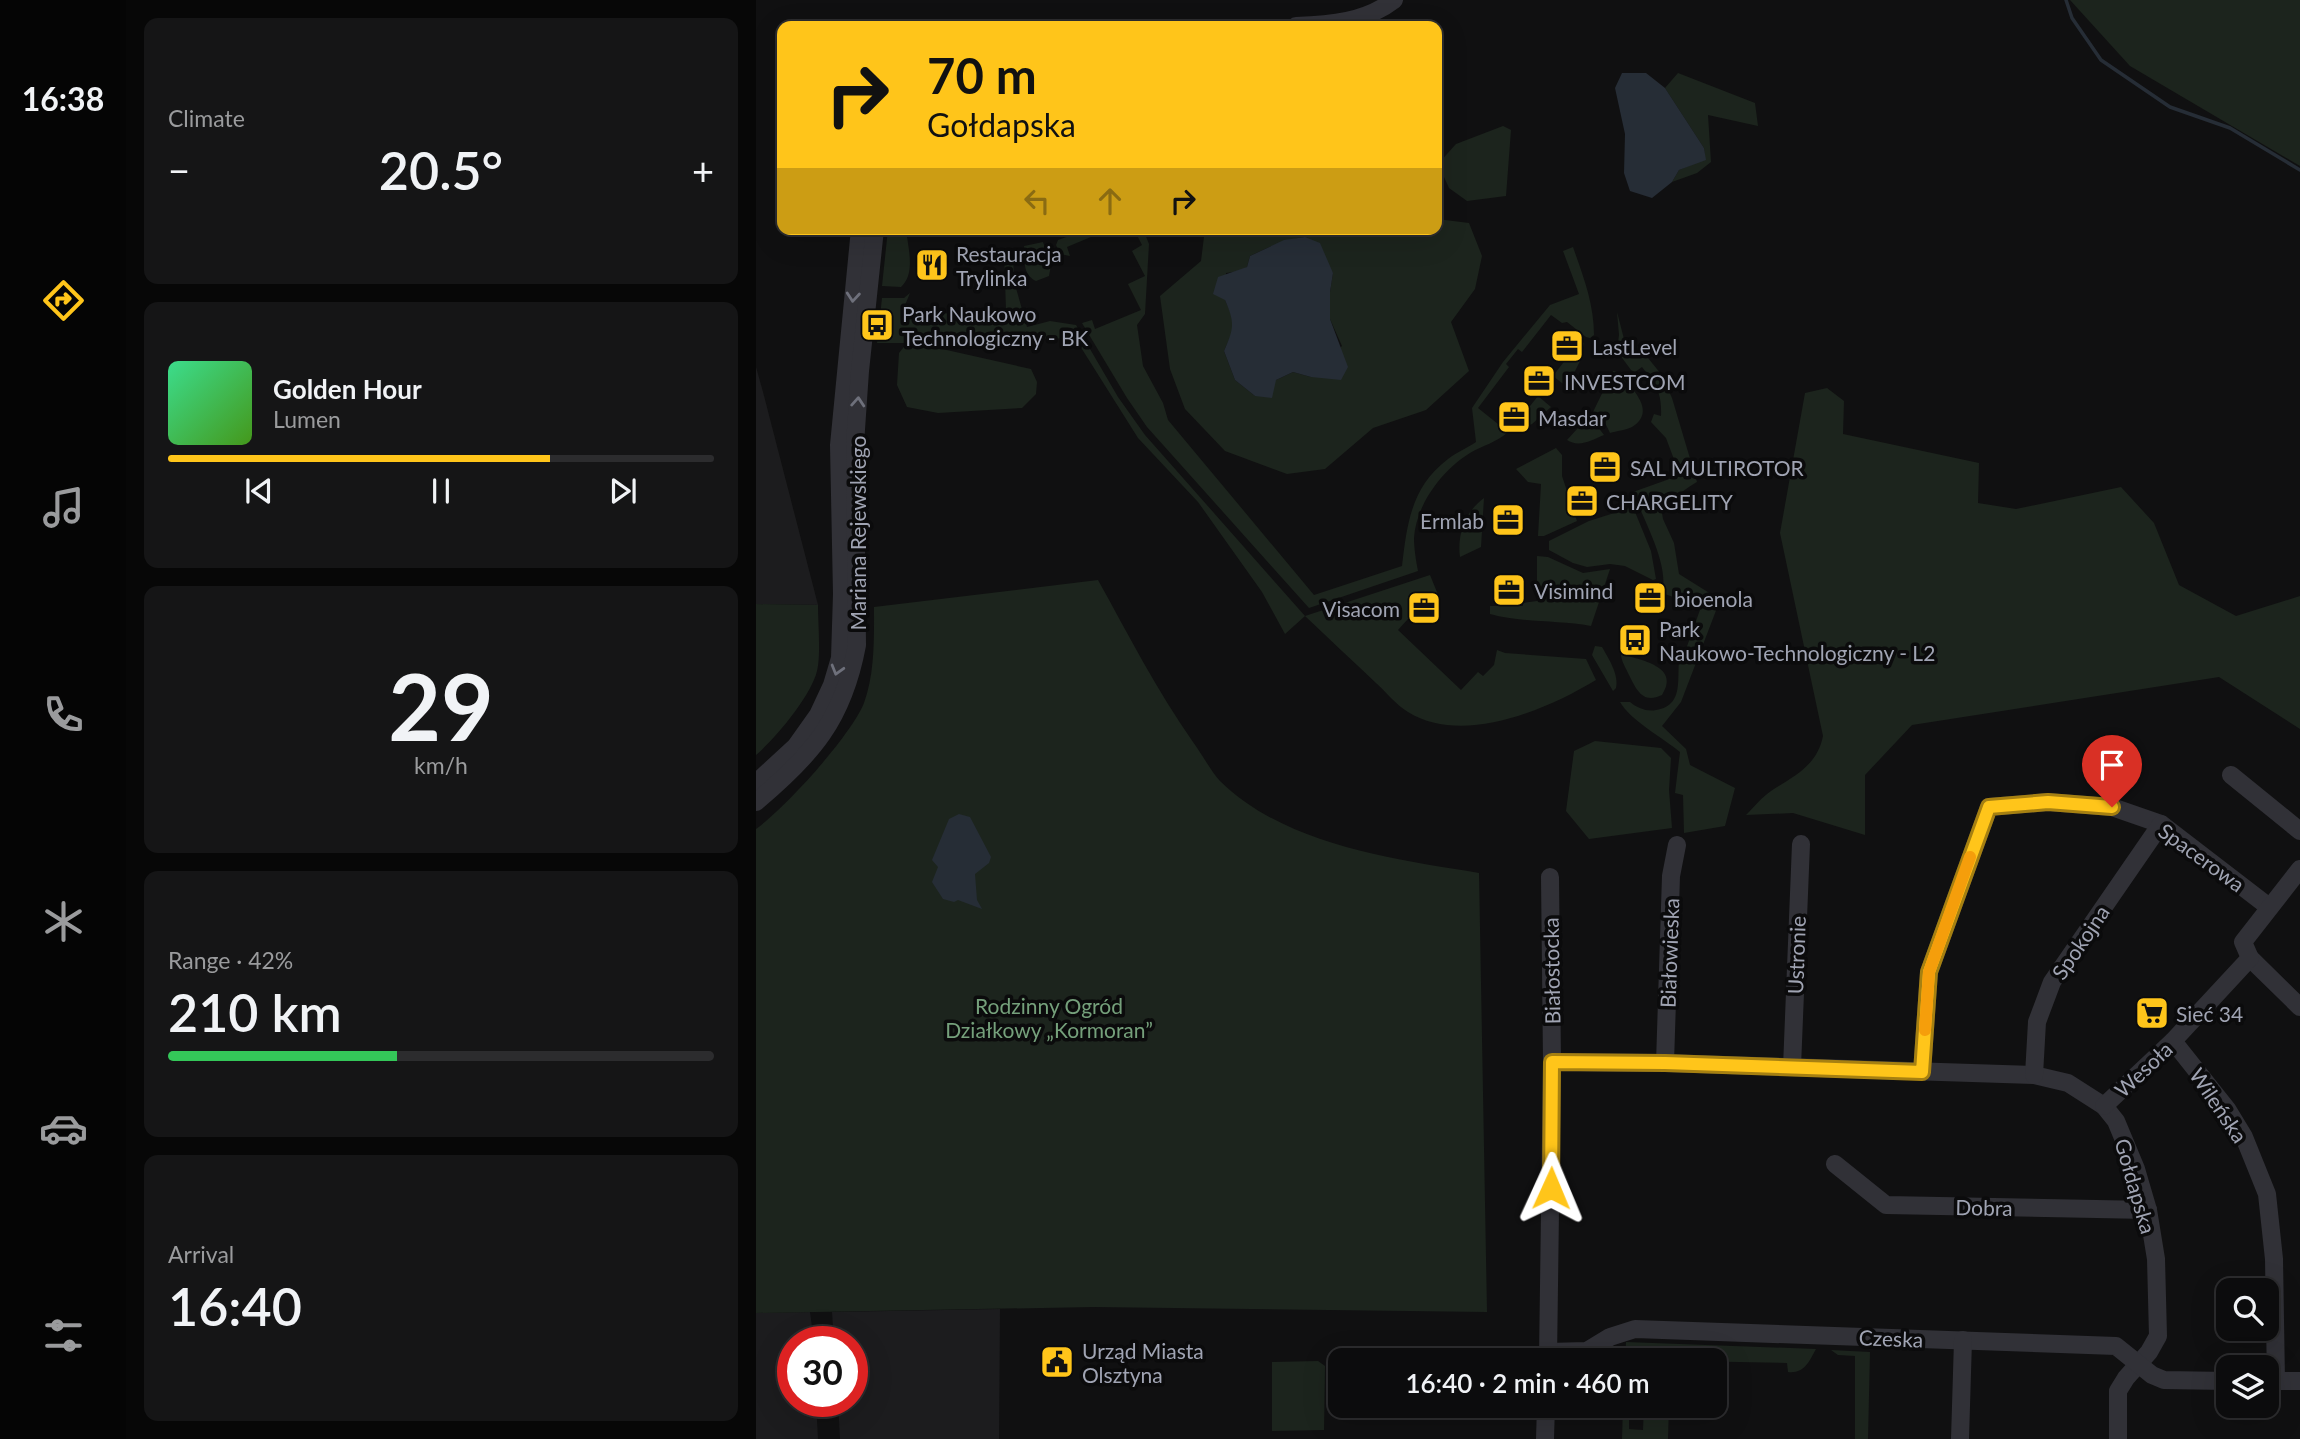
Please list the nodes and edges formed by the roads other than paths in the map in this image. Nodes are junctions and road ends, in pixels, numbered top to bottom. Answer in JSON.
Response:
{"nodes":[{"id":1,"x":1394,"y":0,"type":"edge"},
{"id":2,"x":1347,"y":21,"type":"edge"},
{"id":3,"x":859,"y":235,"type":"edge"},
{"id":4,"x":875,"y":235,"type":"edge"},
{"id":5,"x":2231,"y":775,"type":"dead end"},
{"id":6,"x":756,"y":783,"type":"edge"},
{"id":7,"x":756,"y":802,"type":"edge"},
{"id":8,"x":2161,"y":824,"type":"junction"},
{"id":9,"x":2300,"y":831,"type":"edge"},
{"id":10,"x":1801,"y":844,"type":"dead end"},
{"id":11,"x":1677,"y":845,"type":"dead end"},
{"id":12,"x":2300,"y":869,"type":"edge"},
{"id":13,"x":1550,"y":877,"type":"dead end"},
{"id":14,"x":2269,"y":907,"type":"junction"},
{"id":15,"x":2250,"y":958,"type":"junction"},
{"id":16,"x":2300,"y":1007,"type":"edge"},
{"id":17,"x":2174,"y":1041,"type":"junction"},
{"id":18,"x":1552,"y":1062,"type":"junction"},
{"id":19,"x":1665,"y":1063,"type":"junction"},
{"id":20,"x":1791,"y":1067,"type":"junction"},
{"id":21,"x":1922,"y":1072,"type":"junction"},
{"id":22,"x":2034,"y":1074,"type":"junction"},
{"id":23,"x":2104,"y":1105,"type":"junction"},
{"id":24,"x":1835,"y":1164,"type":"dead end"},
{"id":25,"x":2148,"y":1210,"type":"junction"},
{"id":26,"x":1963,"y":1340,"type":"junction"},
{"id":27,"x":1548,"y":1348,"type":"edge"},
{"id":28,"x":1592,"y":1348,"type":"edge"},
{"id":29,"x":2272,"y":1355,"type":"edge"},
{"id":30,"x":2138,"y":1365,"type":"junction"},
{"id":31,"x":2216,"y":1381,"type":"edge"},
{"id":32,"x":2279,"y":1381,"type":"edge"},
{"id":33,"x":2300,"y":1381,"type":"edge"},
{"id":34,"x":1546,"y":1418,"type":"edge"},
{"id":35,"x":1545,"y":1439,"type":"edge"},
{"id":36,"x":1960,"y":1439,"type":"edge"},
{"id":37,"x":2118,"y":1439,"type":"edge"}],
"edges":[{"from":1,"to":2,"type":"street"},
{"from":3,"to":6,"type":"street","name":"Mariana Rejewskiego","one_way":true},
{"from":7,"to":4,"type":"street","name":"Mariana Rejewskiego","one_way":true},
{"from":5,"to":9,"type":"street"},
{"from":8,"to":14,"type":"street","name":"Spacerowa"},
{"from":8,"to":21,"type":"street","name":"Spacerowa"},
{"from":8,"to":22,"type":"street","name":"Spokojna"},
{"from":10,"to":20,"type":"street","name":"Ustronie"},
{"from":11,"to":19,"type":"street","name":"Białowieska"},
{"from":12,"to":14,"type":"street"},
{"from":13,"to":18,"type":"street","name":"Białostocka"},
{"from":14,"to":15,"type":"street"},
{"from":15,"to":16,"type":"street"},
{"from":15,"to":17,"type":"street","name":"Wesoła"},
{"from":17,"to":23,"type":"street","name":"Wesoła"},
{"from":17,"to":29,"type":"street","name":"Wileńska"},
{"from":18,"to":19,"type":"street","name":"Gołdapska"},
{"from":18,"to":27,"type":"street","name":"Białostocka"},
{"from":19,"to":20,"type":"street","name":"Gołdapska"},
{"from":20,"to":21,"type":"street","name":"Gołdapska"},
{"from":21,"to":22,"type":"street","name":"Gołdapska"},
{"from":22,"to":23,"type":"street","name":"Gołdapska"},
{"from":23,"to":25,"type":"street","name":"Gołdapska"},
{"from":24,"to":25,"type":"street","name":"Dobra"},
{"from":25,"to":30,"type":"street","name":"Gołdapska"},
{"from":26,"to":28,"type":"street","name":"Czeska"},
{"from":26,"to":30,"type":"street","name":"Czeska"},
{"from":26,"to":36,"type":"street"},
{"from":30,"to":31,"type":"street","name":"Czeska"},
{"from":30,"to":37,"type":"street","name":"Gołdapska"},
{"from":32,"to":33,"type":"street"},
{"from":34,"to":35,"type":"street"}]}
